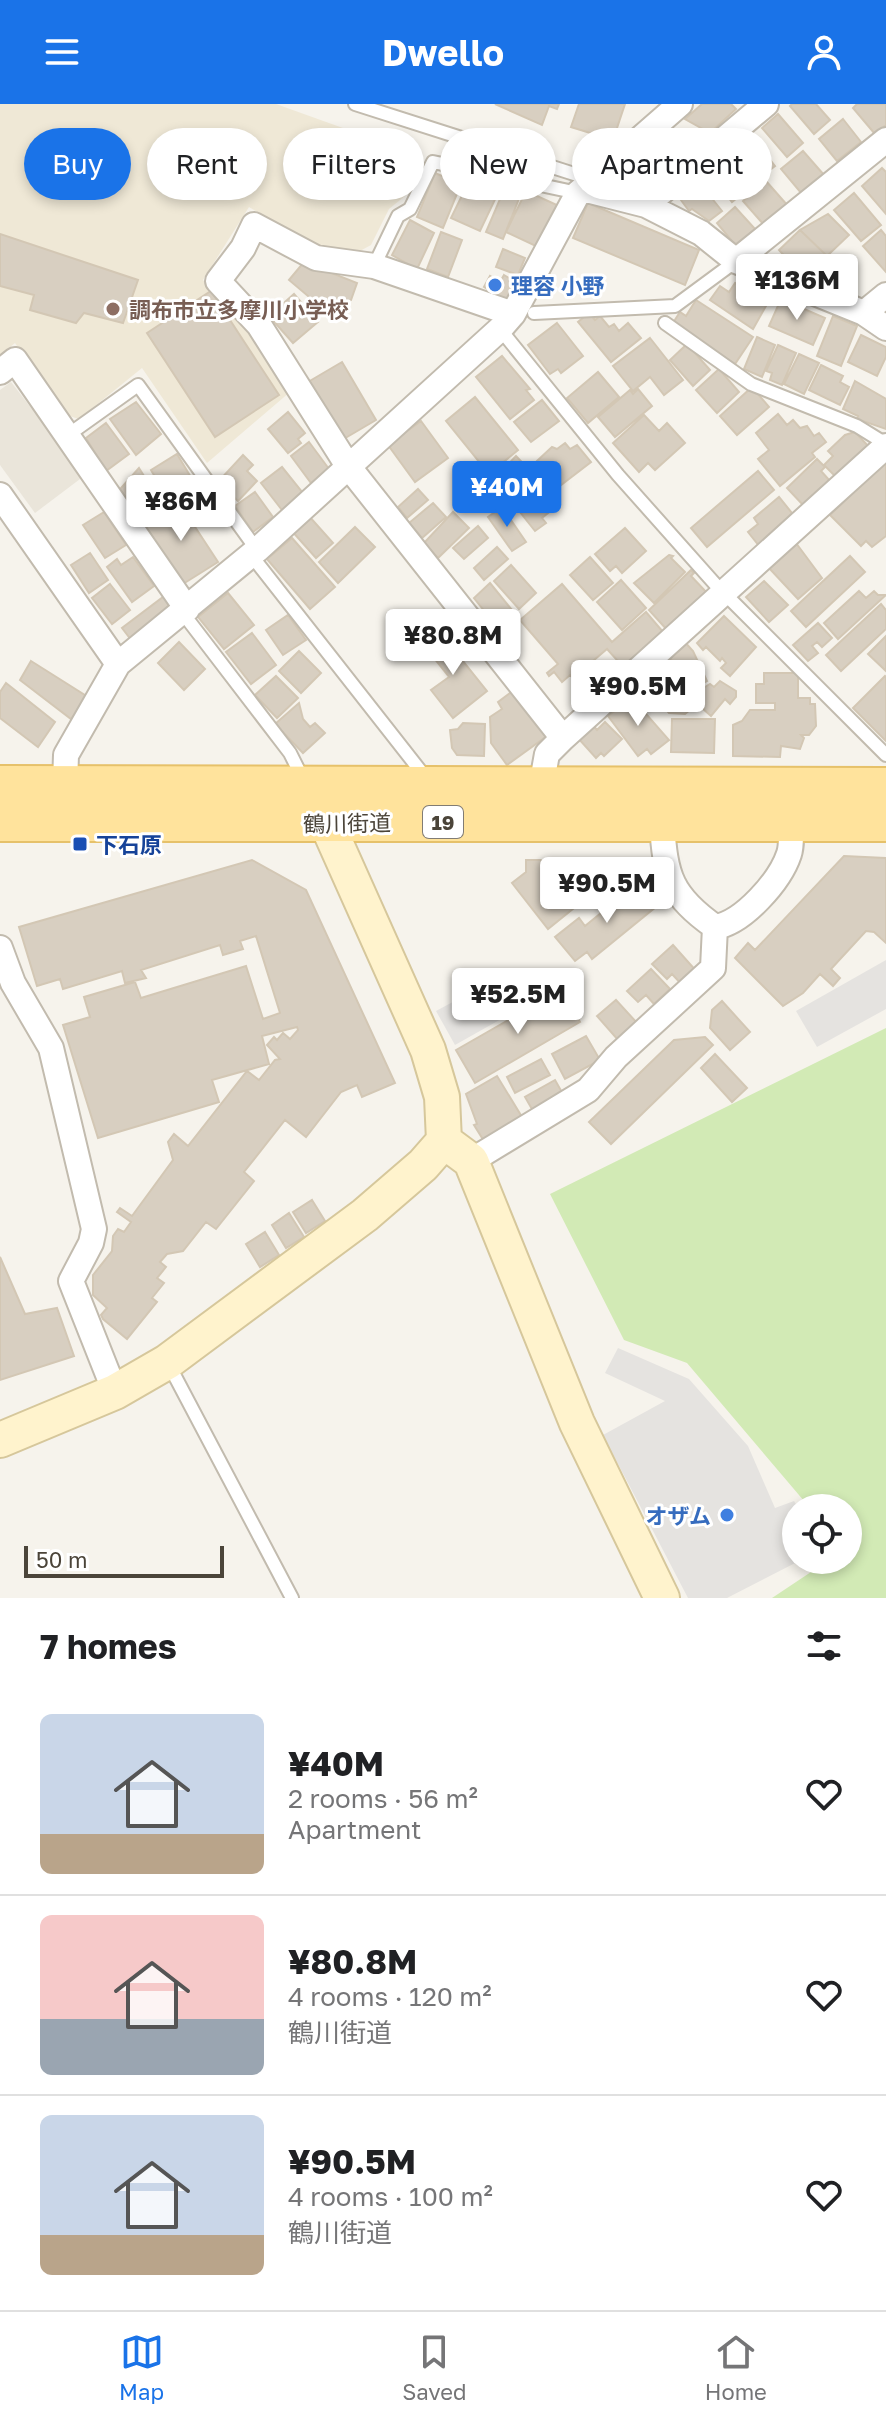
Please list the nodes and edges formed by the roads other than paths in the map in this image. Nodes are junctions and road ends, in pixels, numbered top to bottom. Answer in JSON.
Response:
{"nodes":[{"id":1,"x":355,"y":104,"type":"edge"},
{"id":2,"x":766,"y":104,"type":"edge"},
{"id":3,"x":670,"y":107,"type":"edge"},
{"id":4,"x":647,"y":128,"type":"edge"},
{"id":5,"x":886,"y":140,"type":"edge"},
{"id":6,"x":572,"y":183,"type":"edge"},
{"id":7,"x":572,"y":185,"type":"edge"},
{"id":8,"x":577,"y":200,"type":"edge"},
{"id":9,"x":629,"y":200,"type":"edge"},
{"id":10,"x":646,"y":205,"type":"junction"},
{"id":11,"x":736,"y":261,"type":"junction"},
{"id":12,"x":374,"y":266,"type":"junction"},
{"id":13,"x":886,"y":295,"type":"edge"},
{"id":14,"x":864,"y":313,"type":"junction"},
{"id":15,"x":516,"y":319,"type":"junction"},
{"id":16,"x":665,"y":323,"type":"dead end"},
{"id":17,"x":886,"y":328,"type":"edge"},
{"id":18,"x":0,"y":372,"type":"edge"},
{"id":19,"x":68,"y":435,"type":"junction"},
{"id":20,"x":886,"y":445,"type":"edge"},
{"id":21,"x":348,"y":466,"type":"junction"},
{"id":22,"x":0,"y":495,"type":"edge"},
{"id":23,"x":254,"y":552,"type":"junction"},
{"id":24,"x":724,"y":593,"type":"junction"},
{"id":25,"x":185,"y":611,"type":"junction"},
{"id":26,"x":118,"y":664,"type":"junction"},
{"id":27,"x":563,"y":738,"type":"junction"},
{"id":28,"x":886,"y":755,"type":"edge"},
{"id":29,"x":65,"y":784,"type":"junction"},
{"id":30,"x":430,"y":784,"type":"junction"},
{"id":31,"x":0,"y":785,"type":"edge"},
{"id":32,"x":541,"y":787,"type":"junction"},
{"id":33,"x":886,"y":787,"type":"edge"},
{"id":34,"x":316,"y":804,"type":"junction"},
{"id":35,"x":790,"y":805,"type":"junction"},
{"id":36,"x":0,"y":822,"type":"edge"},
{"id":37,"x":886,"y":822,"type":"edge"},
{"id":38,"x":662,"y":823,"type":"junction"},
{"id":39,"x":715,"y":927,"type":"junction"},
{"id":40,"x":0,"y":948,"type":"edge"},
{"id":41,"x":457,"y":1151,"type":"junction"},
{"id":42,"x":167,"y":1362,"type":"junction"},
{"id":43,"x":115,"y":1392,"type":"junction"},
{"id":44,"x":0,"y":1440,"type":"edge"},
{"id":45,"x":292,"y":1598,"type":"edge"},
{"id":46,"x":662,"y":1598,"type":"edge"}],
"edges":[{"from":1,"to":6,"type":"lane"},
{"from":2,"to":10,"type":"street"},
{"from":3,"to":4,"type":"street"},
{"from":5,"to":11,"type":"street"},
{"from":7,"to":12,"type":"lane"},
{"from":8,"to":15,"type":"street"},
{"from":9,"to":10,"type":"street"},
{"from":10,"to":11,"type":"street"},
{"from":11,"to":14,"type":"street"},
{"from":11,"to":15,"type":"lane"},
{"from":12,"to":15,"type":"street"},
{"from":12,"to":21,"type":"street"},
{"from":13,"to":14,"type":"street"},
{"from":14,"to":17,"type":"street"},
{"from":15,"to":21,"type":"street"},
{"from":15,"to":24,"type":"lane"},
{"from":16,"to":20,"type":"lane"},
{"from":18,"to":19,"type":"street"},
{"from":19,"to":23,"type":"lane"},
{"from":19,"to":25,"type":"street"},
{"from":20,"to":24,"type":"street"},
{"from":21,"to":23,"type":"street"},
{"from":21,"to":27,"type":"street"},
{"from":22,"to":26,"type":"street"},
{"from":23,"to":25,"type":"street"},
{"from":23,"to":30,"type":"lane"},
{"from":24,"to":27,"type":"street"},
{"from":24,"to":28,"type":"lane"},
{"from":25,"to":26,"type":"street"},
{"from":25,"to":34,"type":"lane"},
{"from":26,"to":29,"type":"street"},
{"from":27,"to":32,"type":"street"},
{"from":29,"to":31,"type":"main road","name":"鶴川街道","number":"19"},
{"from":29,"to":34,"type":"main road","name":"鶴川街道","number":"19"},
{"from":30,"to":32,"type":"main road","name":"鶴川街道","number":"19"},
{"from":30,"to":34,"type":"main road","name":"鶴川街道","number":"19"},
{"from":32,"to":35,"type":"main road","name":"鶴川街道","number":"19"},
{"from":33,"to":35,"type":"main road","name":"鶴川街道","number":"19"},
{"from":34,"to":36,"type":"main road","name":"鶴川街道","number":"19"},
{"from":34,"to":38,"type":"main road","name":"鶴川街道","number":"19"},
{"from":34,"to":41,"type":"street"},
{"from":35,"to":37,"type":"main road","name":"鶴川街道","number":"19"},
{"from":35,"to":38,"type":"main road","name":"鶴川街道","number":"19"},
{"from":35,"to":39,"type":"street"},
{"from":38,"to":39,"type":"street"},
{"from":39,"to":41,"type":"street"},
{"from":40,"to":43,"type":"street"},
{"from":41,"to":42,"type":"street"},
{"from":41,"to":46,"type":"street"},
{"from":42,"to":43,"type":"street"},
{"from":42,"to":45,"type":"lane"},
{"from":43,"to":44,"type":"street"}]}
